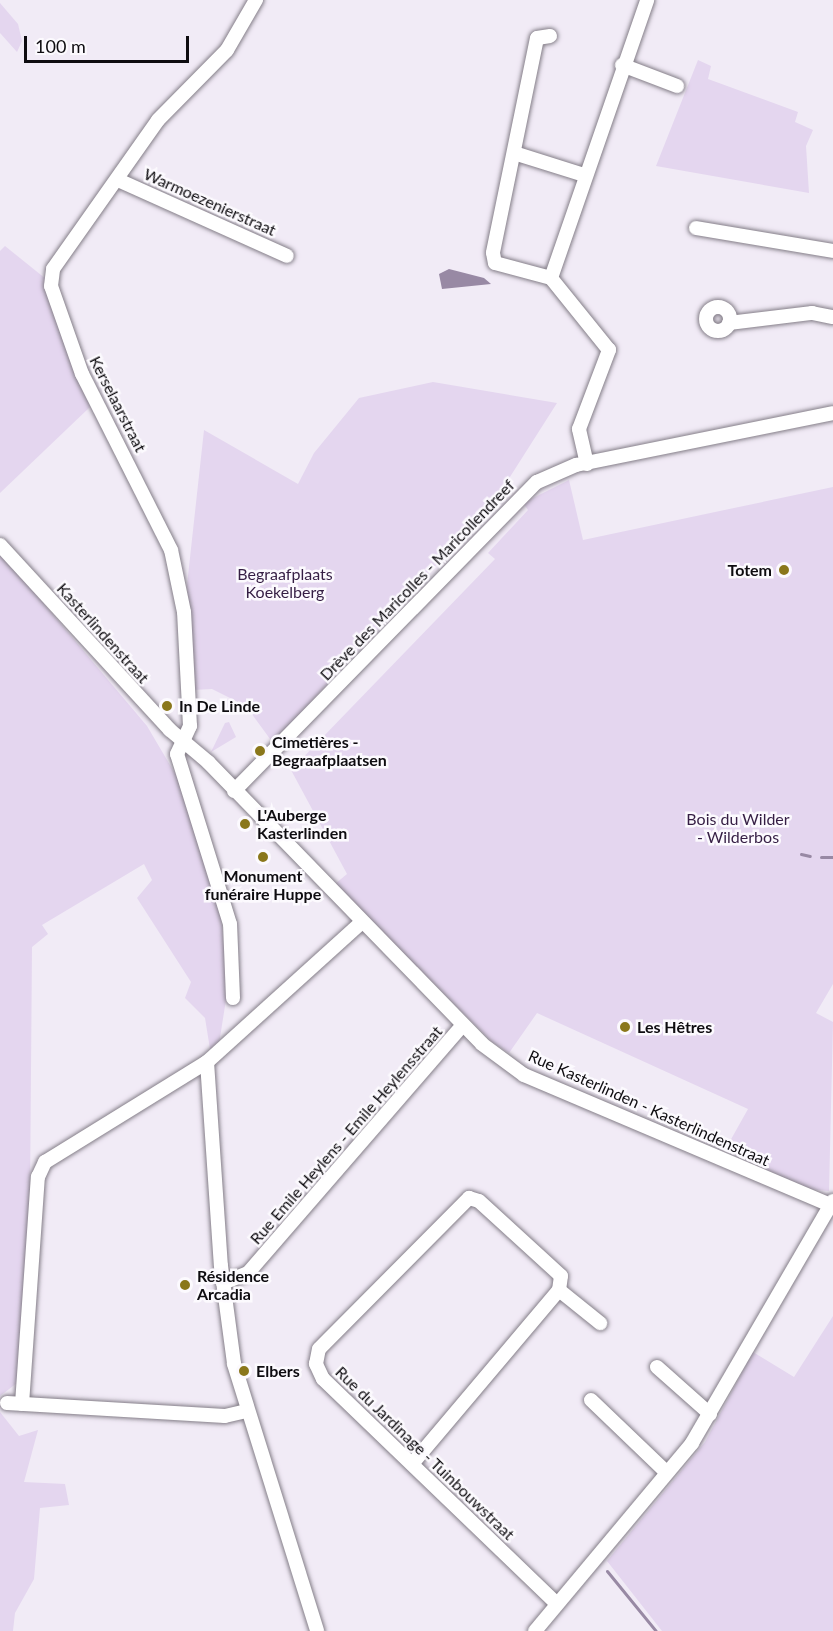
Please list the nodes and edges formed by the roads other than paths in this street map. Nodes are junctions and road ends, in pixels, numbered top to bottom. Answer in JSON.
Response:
{"nodes":[{"id":1,"x":256,"y":0,"type":"edge"},
{"id":2,"x":647,"y":0,"type":"edge"},
{"id":3,"x":550,"y":36,"type":"dead end"},
{"id":4,"x":622,"y":65,"type":"junction"},
{"id":5,"x":677,"y":86,"type":"dead end"},
{"id":6,"x":514,"y":153,"type":"junction"},
{"id":7,"x":584,"y":175,"type":"junction"},
{"id":8,"x":118,"y":180,"type":"junction"},
{"id":9,"x":696,"y":228,"type":"dead end"},
{"id":10,"x":833,"y":251,"type":"edge"},
{"id":11,"x":287,"y":256,"type":"dead end"},
{"id":12,"x":551,"y":278,"type":"junction"},
{"id":13,"x":833,"y":317,"type":"edge"},
{"id":14,"x":729,"y":323,"type":"dead end"},
{"id":15,"x":833,"y":412,"type":"edge"},
{"id":16,"x":587,"y":464,"type":"junction"},
{"id":17,"x":0,"y":544,"type":"edge"},
{"id":18,"x":184,"y":742,"type":"junction"},
{"id":19,"x":234,"y":791,"type":"junction"},
{"id":20,"x":361,"y":923,"type":"junction"},
{"id":21,"x":233,"y":999,"type":"dead end"},
{"id":22,"x":463,"y":1025,"type":"junction"},
{"id":23,"x":207,"y":1062,"type":"junction"},
{"id":24,"x":832,"y":1204,"type":"edge"},
{"id":25,"x":223,"y":1283,"type":"junction"},
{"id":26,"x":559,"y":1290,"type":"junction"},
{"id":27,"x":600,"y":1323,"type":"dead end"},
{"id":28,"x":657,"y":1367,"type":"dead end"},
{"id":29,"x":591,"y":1400,"type":"dead end"},
{"id":30,"x":7,"y":1403,"type":"dead end"},
{"id":31,"x":22,"y":1404,"type":"junction"},
{"id":32,"x":246,"y":1411,"type":"junction"},
{"id":33,"x":710,"y":1414,"type":"junction"},
{"id":34,"x":412,"y":1464,"type":"junction"},
{"id":35,"x":667,"y":1473,"type":"junction"},
{"id":36,"x":557,"y":1604,"type":"junction"},
{"id":37,"x":317,"y":1631,"type":"edge"},
{"id":38,"x":535,"y":1631,"type":"edge"}],
"edges":[{"from":1,"to":8,"type":"street","name":"Kerselaarstraat"},
{"from":2,"to":4,"type":"street"},
{"from":3,"to":6,"type":"street"},
{"from":4,"to":5,"type":"street"},
{"from":4,"to":7,"type":"street"},
{"from":6,"to":7,"type":"street"},
{"from":6,"to":12,"type":"street"},
{"from":7,"to":12,"type":"street"},
{"from":8,"to":11,"type":"street","name":"Warmoezenierstraat"},
{"from":8,"to":18,"type":"street","name":"Kerselaarstraat"},
{"from":9,"to":10,"type":"street"},
{"from":12,"to":16,"type":"street"},
{"from":13,"to":14,"type":"street"},
{"from":15,"to":16,"type":"street","name":"Drève des Maricolles - Maricollendreef"},
{"from":16,"to":19,"type":"street","name":"Drève des Maricolles - Maricollendreef"},
{"from":17,"to":18,"type":"street","name":"Kasterlindenstraat"},
{"from":18,"to":19,"type":"street","name":"Rue Kasterlinden - Kasterlindenstraat"},
{"from":18,"to":21,"type":"street","name":"Kerselaarstraat"},
{"from":19,"to":20,"type":"street","name":"Rue Kasterlinden - Kasterlindenstraat"},
{"from":20,"to":22,"type":"street","name":"Rue Kasterlinden - Kasterlindenstraat"},
{"from":20,"to":23,"type":"street"},
{"from":22,"to":24,"type":"street","name":"Rue Kasterlinden - Kasterlindenstraat"},
{"from":22,"to":25,"type":"street","name":"Rue Emile Heylens - Emile Heylensstraat"},
{"from":23,"to":25,"type":"street"},
{"from":23,"to":31,"type":"street"},
{"from":24,"to":33,"type":"street"},
{"from":25,"to":32,"type":"street"},
{"from":26,"to":27,"type":"street","name":"Rue du Jardinage - Tuinbouwstraat"},
{"from":26,"to":34,"type":"street"},
{"from":26,"to":34,"type":"street","name":"Rue du Jardinage - Tuinbouwstraat"},
{"from":28,"to":33,"type":"street"},
{"from":29,"to":35,"type":"street"},
{"from":30,"to":31,"type":"street"},
{"from":31,"to":32,"type":"street"},
{"from":32,"to":37,"type":"street"},
{"from":33,"to":35,"type":"street"},
{"from":34,"to":36,"type":"street","name":"Rue du Jardinage - Tuinbouwstraat"},
{"from":35,"to":36,"type":"street"},
{"from":36,"to":38,"type":"street"}]}
